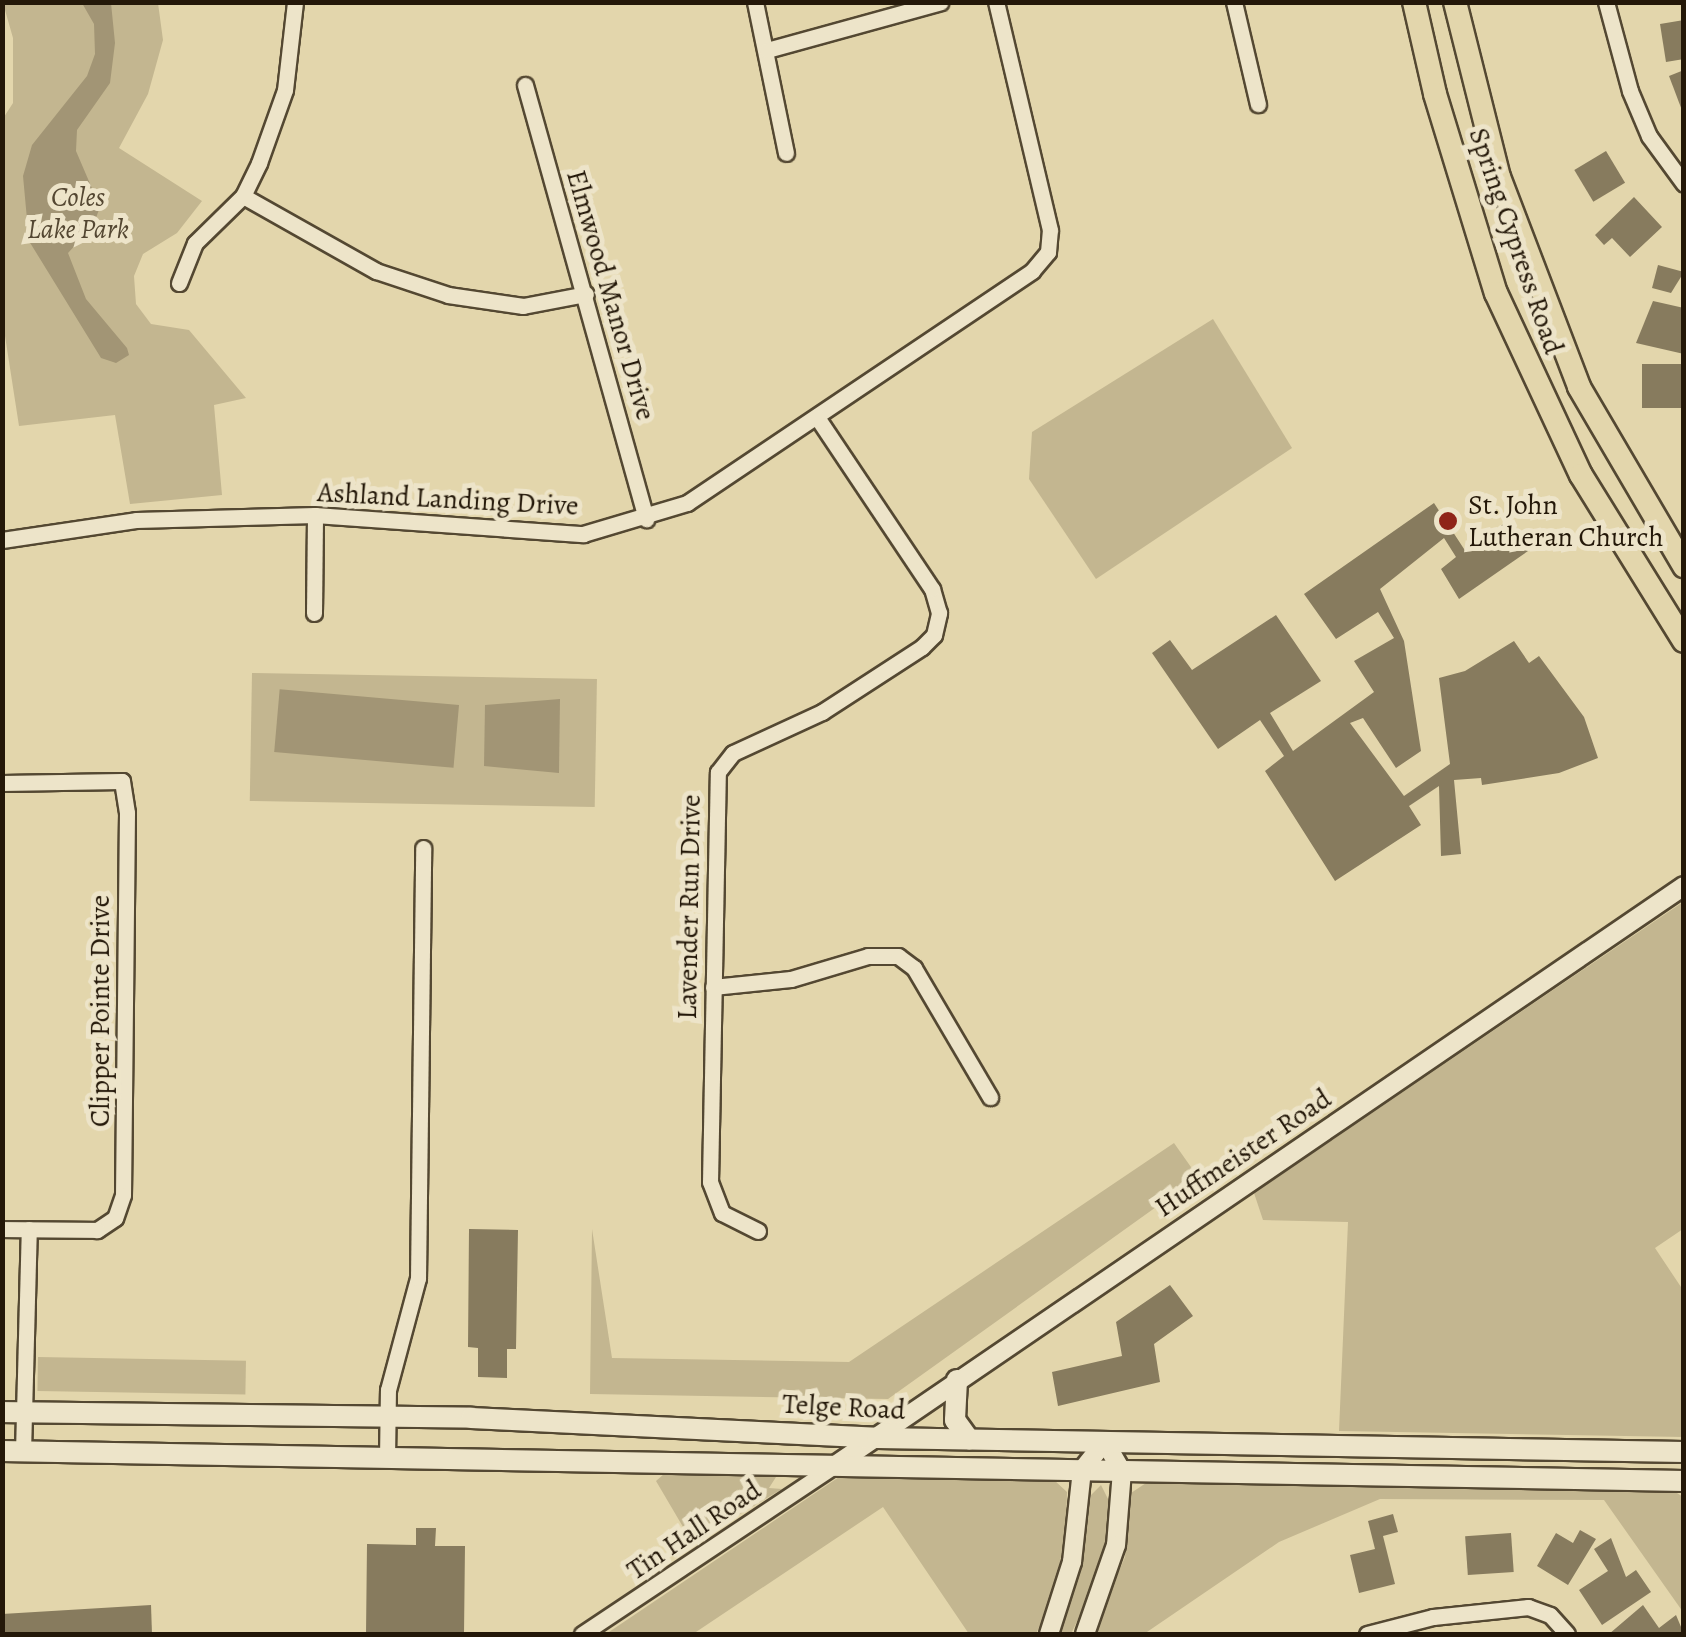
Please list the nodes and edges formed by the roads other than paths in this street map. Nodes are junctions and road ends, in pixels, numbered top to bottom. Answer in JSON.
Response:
{"nodes":[{"id":1,"x":294,"y":2,"type":"edge"},
{"id":2,"x":755,"y":2,"type":"edge"},
{"id":3,"x":941,"y":2,"type":"edge"},
{"id":4,"x":996,"y":2,"type":"edge"},
{"id":5,"x":1234,"y":2,"type":"edge"},
{"id":6,"x":1414,"y":2,"type":"edge"},
{"id":7,"x":1455,"y":2,"type":"edge"},
{"id":8,"x":1606,"y":2,"type":"edge"},
{"id":9,"x":767,"y":50,"type":"junction"},
{"id":10,"x":525,"y":85,"type":"dead end"},
{"id":11,"x":1258,"y":104,"type":"dead end"},
{"id":12,"x":786,"y":152,"type":"dead end"},
{"id":13,"x":1499,"y":176,"type":"junction"},
{"id":14,"x":1684,"y":184,"type":"edge"},
{"id":15,"x":1464,"y":186,"type":"junction"},
{"id":16,"x":243,"y":196,"type":"junction"},
{"id":17,"x":180,"y":283,"type":"dead end"},
{"id":18,"x":586,"y":294,"type":"junction"},
{"id":19,"x":1578,"y":387,"type":"junction"},
{"id":20,"x":1542,"y":400,"type":"junction"},
{"id":21,"x":817,"y":416,"type":"junction"},
{"id":22,"x":315,"y":515,"type":"junction"},
{"id":23,"x":646,"y":519,"type":"junction"},
{"id":24,"x":2,"y":540,"type":"edge"},
{"id":25,"x":1684,"y":566,"type":"edge"},
{"id":26,"x":314,"y":613,"type":"dead end"},
{"id":27,"x":1684,"y":641,"type":"edge"},
{"id":28,"x":2,"y":783,"type":"edge"},
{"id":29,"x":423,"y":848,"type":"dead end"},
{"id":30,"x":1684,"y":886,"type":"edge"},
{"id":31,"x":713,"y":986,"type":"junction"},
{"id":32,"x":990,"y":1097,"type":"dead end"},
{"id":33,"x":2,"y":1229,"type":"edge"},
{"id":34,"x":29,"y":1229,"type":"junction"},
{"id":35,"x":758,"y":1231,"type":"dead end"},
{"id":36,"x":957,"y":1380,"type":"junction"},
{"id":37,"x":2,"y":1412,"type":"edge"},
{"id":38,"x":26,"y":1412,"type":"junction"},
{"id":39,"x":388,"y":1417,"type":"junction"},
{"id":40,"x":877,"y":1438,"type":"junction"},
{"id":41,"x":969,"y":1440,"type":"junction"},
{"id":42,"x":1105,"y":1442,"type":"junction"},
{"id":43,"x":13,"y":1451,"type":"edge"},
{"id":44,"x":1624,"y":1451,"type":"junction"},
{"id":45,"x":1684,"y":1452,"type":"edge"},
{"id":46,"x":387,"y":1459,"type":"junction"},
{"id":47,"x":834,"y":1466,"type":"junction"},
{"id":48,"x":1082,"y":1470,"type":"junction"},
{"id":49,"x":1122,"y":1471,"type":"junction"},
{"id":50,"x":1624,"y":1480,"type":"junction"},
{"id":51,"x":1684,"y":1482,"type":"edge"},
{"id":52,"x":582,"y":1634,"type":"edge"},
{"id":53,"x":1049,"y":1634,"type":"edge"},
{"id":54,"x":1085,"y":1634,"type":"edge"},
{"id":55,"x":1367,"y":1634,"type":"edge"},
{"id":56,"x":1566,"y":1634,"type":"edge"}],
"edges":[{"from":1,"to":16,"type":"street"},
{"from":2,"to":9,"type":"street"},
{"from":3,"to":9,"type":"street"},
{"from":4,"to":21,"type":"street","name":"Ashland Landing Drive"},
{"from":5,"to":11,"type":"street"},
{"from":6,"to":15,"type":"main road","name":"Spring Cypress Road"},
{"from":7,"to":13,"type":"main road","name":"Spring Cypress Road"},
{"from":8,"to":14,"type":"street"},
{"from":9,"to":12,"type":"street"},
{"from":10,"to":18,"type":"street","name":"Elmwood Manor Drive"},
{"from":13,"to":15,"type":"main road"},
{"from":13,"to":19,"type":"main road","name":"Spring Cypress Road"},
{"from":15,"to":20,"type":"main road","name":"Spring Cypress Road"},
{"from":16,"to":17,"type":"street"},
{"from":16,"to":18,"type":"street"},
{"from":18,"to":23,"type":"street","name":"Elmwood Manor Drive"},
{"from":19,"to":20,"type":"main road"},
{"from":19,"to":25,"type":"main road","name":"Spring Cypress Road"},
{"from":20,"to":27,"type":"main road","name":"Spring Cypress Road"},
{"from":21,"to":23,"type":"street","name":"Ashland Landing Drive"},
{"from":21,"to":31,"type":"street","name":"Lavender Run Drive"},
{"from":22,"to":23,"type":"street","name":"Ashland Landing Drive"},
{"from":22,"to":24,"type":"street","name":"Ashland Landing Drive"},
{"from":22,"to":26,"type":"street"},
{"from":28,"to":34,"type":"street","name":"Clipper Pointe Drive"},
{"from":29,"to":39,"type":"street"},
{"from":30,"to":36,"type":"street","name":"Huffmeister Road"},
{"from":31,"to":32,"type":"street"},
{"from":31,"to":35,"type":"street","name":"Lavender Run Drive"},
{"from":33,"to":34,"type":"street"},
{"from":34,"to":38,"type":"street"},
{"from":36,"to":40,"type":"street","name":"Huffmeister Road"},
{"from":36,"to":41,"type":"main road"},
{"from":37,"to":38,"type":"main road","name":"Telge Road"},
{"from":38,"to":39,"type":"main road","name":"Telge Road"},
{"from":38,"to":43,"type":"street"},
{"from":39,"to":40,"type":"main road","name":"Telge Road"},
{"from":39,"to":46,"type":"street"},
{"from":40,"to":41,"type":"main road","name":"Telge Road"},
{"from":40,"to":47,"type":"street","name":"Huffmeister Road"},
{"from":41,"to":42,"type":"main road","name":"Telge Road"},
{"from":42,"to":44,"type":"main road","name":"Telge Road"},
{"from":42,"to":48,"type":"street"},
{"from":42,"to":49,"type":"street"},
{"from":43,"to":46,"type":"main road","name":"Telge Road"},
{"from":44,"to":45,"type":"main road","name":"Telge Road"},
{"from":44,"to":50,"type":"main road"},
{"from":46,"to":47,"type":"main road","name":"Telge Road"},
{"from":47,"to":48,"type":"main road","name":"Telge Road"},
{"from":47,"to":52,"type":"street","name":"Tin Hall Road"},
{"from":48,"to":49,"type":"main road","name":"Telge Road"},
{"from":48,"to":53,"type":"street"},
{"from":49,"to":50,"type":"main road","name":"Telge Road"},
{"from":49,"to":54,"type":"street"},
{"from":50,"to":51,"type":"main road","name":"Telge Road"},
{"from":55,"to":56,"type":"street"}]}
